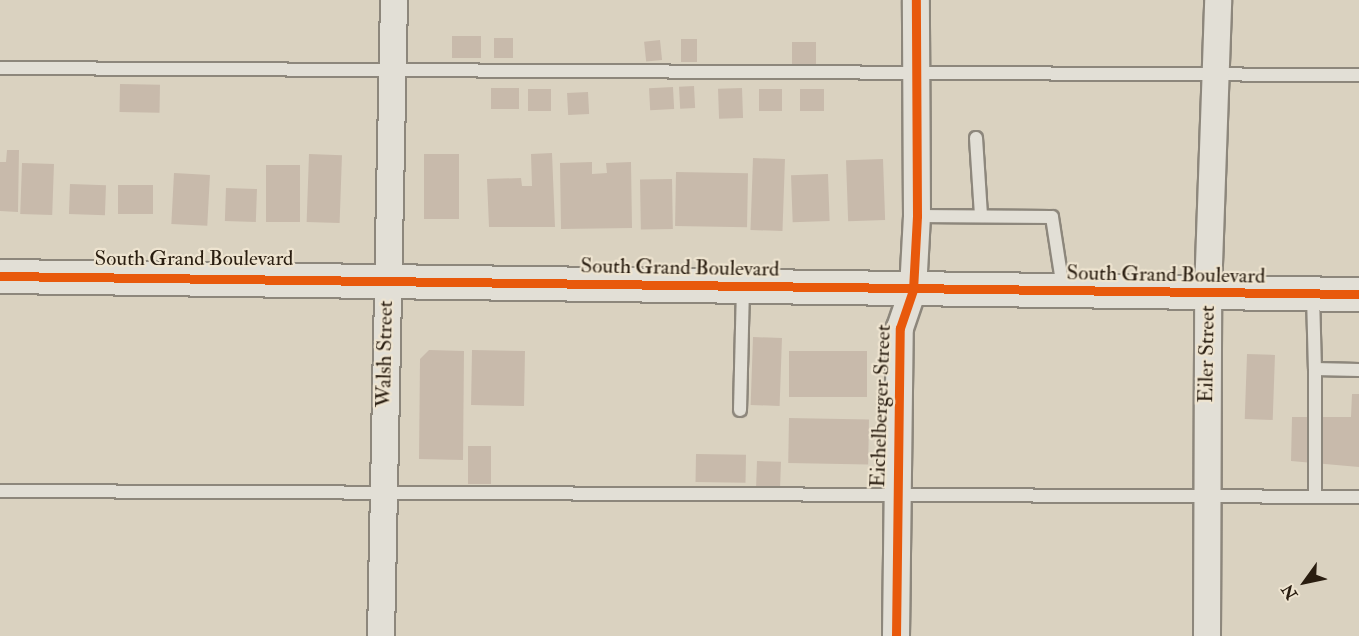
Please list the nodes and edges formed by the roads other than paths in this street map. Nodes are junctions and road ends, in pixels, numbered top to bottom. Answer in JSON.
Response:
{"nodes":[{"id":1,"x":394,"y":0,"type":"edge"},
{"id":2,"x":916,"y":0,"type":"edge"},
{"id":3,"x":1218,"y":0,"type":"edge"},
{"id":4,"x":0,"y":68,"type":"edge"},
{"id":5,"x":393,"y":70,"type":"junction"},
{"id":6,"x":915,"y":70,"type":"junction"},
{"id":7,"x":1216,"y":73,"type":"junction"},
{"id":8,"x":1359,"y":75,"type":"edge"},
{"id":9,"x":976,"y":138,"type":"dead end"},
{"id":10,"x":917,"y":216,"type":"junction"},
{"id":11,"x":981,"y":216,"type":"junction"},
{"id":12,"x":0,"y":276,"type":"edge"},
{"id":13,"x":386,"y":279,"type":"junction"},
{"id":14,"x":743,"y":288,"type":"junction"},
{"id":15,"x":913,"y":290,"type":"junction"},
{"id":16,"x":1063,"y":292,"type":"junction"},
{"id":17,"x":1208,"y":293,"type":"junction"},
{"id":18,"x":1313,"y":294,"type":"junction"},
{"id":19,"x":1359,"y":294,"type":"edge"},
{"id":20,"x":1315,"y":369,"type":"junction"},
{"id":21,"x":1359,"y":370,"type":"edge"},
{"id":22,"x":740,"y":410,"type":"dead end"},
{"id":23,"x":0,"y":491,"type":"edge"},
{"id":24,"x":384,"y":495,"type":"junction"},
{"id":25,"x":896,"y":495,"type":"junction"},
{"id":26,"x":1205,"y":497,"type":"junction"},
{"id":27,"x":1315,"y":497,"type":"junction"},
{"id":28,"x":1359,"y":497,"type":"edge"},
{"id":29,"x":381,"y":636,"type":"edge"},
{"id":30,"x":896,"y":636,"type":"edge"},
{"id":31,"x":1207,"y":636,"type":"edge"}],
"edges":[{"from":1,"to":5,"type":"street","name":"Walsh Street"},
{"from":2,"to":6,"type":"street","name":"Eichelberger Street"},
{"from":3,"to":7,"type":"street","name":"Eiler Street"},
{"from":4,"to":5,"type":"lane"},
{"from":5,"to":6,"type":"lane"},
{"from":5,"to":13,"type":"street","name":"Walsh Street"},
{"from":6,"to":7,"type":"lane"},
{"from":6,"to":10,"type":"street","name":"Eichelberger Street"},
{"from":7,"to":8,"type":"lane"},
{"from":7,"to":17,"type":"street","name":"Eiler Street"},
{"from":9,"to":11,"type":"lane"},
{"from":10,"to":11,"type":"lane"},
{"from":10,"to":15,"type":"street","name":"Eichelberger Street"},
{"from":11,"to":16,"type":"lane"},
{"from":12,"to":13,"type":"main road","name":"South Grand Boulevard"},
{"from":13,"to":14,"type":"main road","name":"South Grand Boulevard"},
{"from":13,"to":24,"type":"street","name":"Walsh Street"},
{"from":14,"to":15,"type":"main road","name":"South Grand Boulevard"},
{"from":14,"to":22,"type":"lane"},
{"from":15,"to":16,"type":"main road","name":"South Grand Boulevard"},
{"from":15,"to":25,"type":"street","name":"Eichelberger Street"},
{"from":16,"to":17,"type":"main road","name":"South Grand Boulevard"},
{"from":17,"to":18,"type":"main road","name":"South Grand Boulevard"},
{"from":17,"to":26,"type":"street","name":"Eiler Street"},
{"from":18,"to":19,"type":"main road","name":"South Grand Boulevard"},
{"from":18,"to":20,"type":"lane"},
{"from":20,"to":21,"type":"lane"},
{"from":20,"to":27,"type":"lane"},
{"from":23,"to":24,"type":"lane"},
{"from":24,"to":25,"type":"lane"},
{"from":24,"to":29,"type":"street","name":"Walsh Street"},
{"from":25,"to":26,"type":"lane"},
{"from":25,"to":30,"type":"street","name":"Eichelberger Street"},
{"from":26,"to":27,"type":"lane"},
{"from":26,"to":31,"type":"street","name":"Eiler Street"},
{"from":27,"to":28,"type":"lane"}]}
